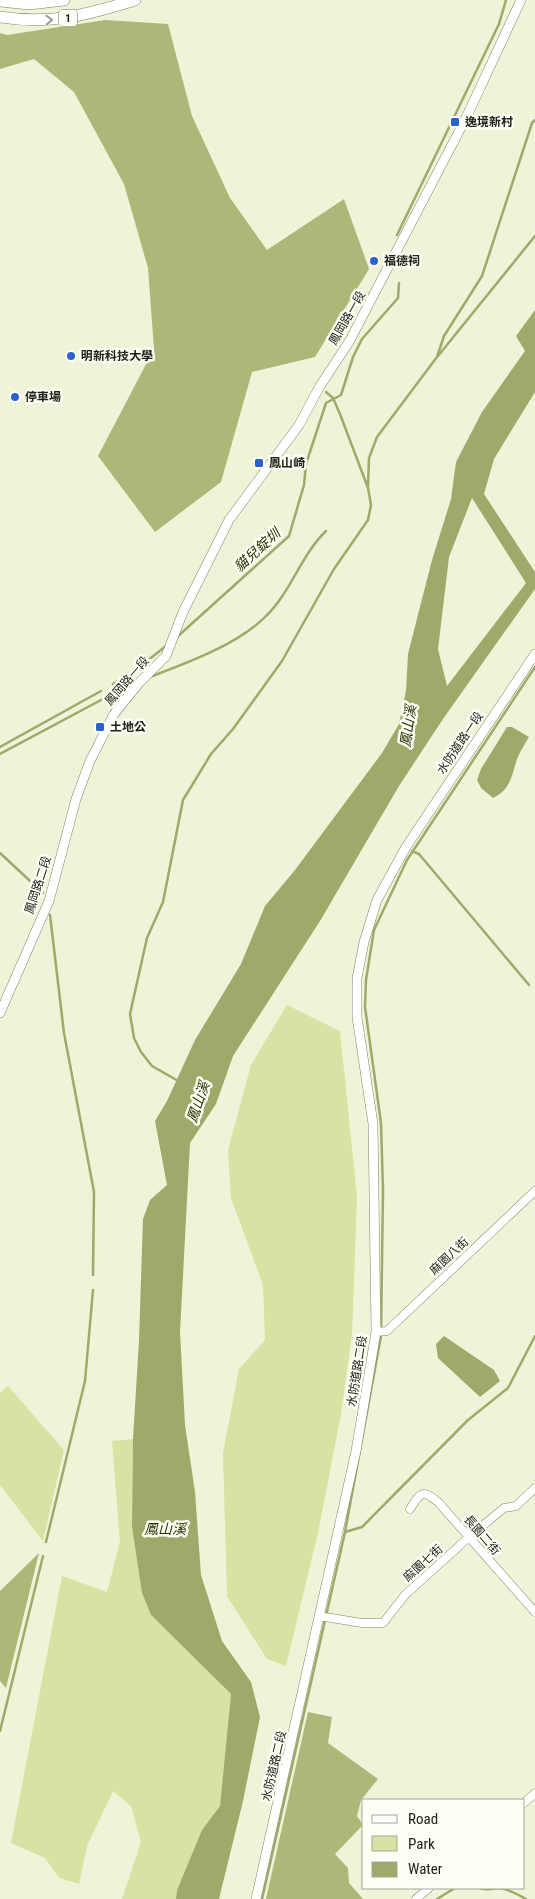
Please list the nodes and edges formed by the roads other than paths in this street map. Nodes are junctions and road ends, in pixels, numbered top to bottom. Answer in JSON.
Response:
{"nodes":[{"id":1,"x":0,"y":0,"type":"edge"},
{"id":2,"x":64,"y":0,"type":"edge"},
{"id":3,"x":135,"y":0,"type":"edge"},
{"id":4,"x":521,"y":0,"type":"edge"},
{"id":5,"x":0,"y":17,"type":"edge"},
{"id":6,"x":535,"y":654,"type":"edge"},
{"id":7,"x":90,"y":762,"type":"joint"},
{"id":8,"x":406,"y":847,"type":"joint"},
{"id":9,"x":0,"y":1013,"type":"edge"},
{"id":10,"x":535,"y":1191,"type":"edge"},
{"id":11,"x":376,"y":1332,"type":"junction"},
{"id":12,"x":535,"y":1488,"type":"edge"},
{"id":13,"x":410,"y":1509,"type":"dead end"},
{"id":14,"x":468,"y":1538,"type":"junction"},
{"id":15,"x":535,"y":1612,"type":"edge"},
{"id":16,"x":319,"y":1616,"type":"junction"},
{"id":17,"x":535,"y":1793,"type":"edge"},
{"id":18,"x":525,"y":1802,"type":"edge"},
{"id":19,"x":428,"y":1889,"type":"edge"},
{"id":20,"x":256,"y":1899,"type":"edge"},
{"id":21,"x":416,"y":1899,"type":"edge"}],
"edges":[{"from":1,"to":2,"type":"main road","number":"1"},
{"from":5,"to":3,"type":"main road","number":"1","one_way":true},
{"from":4,"to":7,"type":"street","name":"鳳岡路一段"},
{"from":6,"to":8,"type":"street","name":"水防道路一段"},
{"from":7,"to":9,"type":"street","name":"鳳岡路二段"},
{"from":8,"to":11,"type":"street","name":"水防道路二段"},
{"from":10,"to":11,"type":"street","name":"麻園八街"},
{"from":11,"to":16,"type":"street","name":"水防道路二段"},
{"from":12,"to":14,"type":"street","name":"麻園七街"},
{"from":13,"to":14,"type":"street","name":"長園二街"},
{"from":14,"to":15,"type":"street","name":"長園二街"},
{"from":14,"to":16,"type":"street","name":"麻園七街"},
{"from":16,"to":20,"type":"street","name":"水防道路二段"},
{"from":17,"to":18,"type":"street"},
{"from":19,"to":21,"type":"street"}]}
